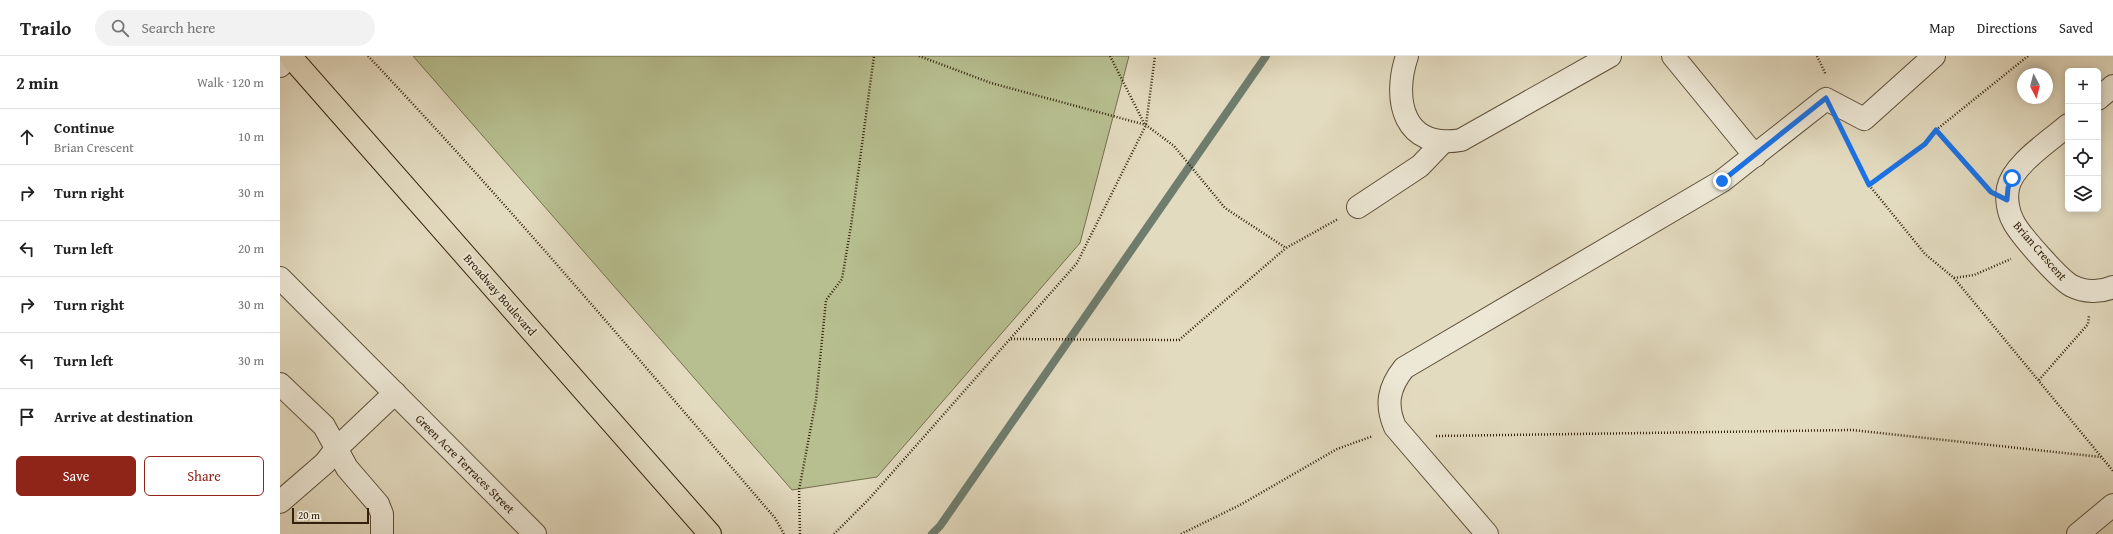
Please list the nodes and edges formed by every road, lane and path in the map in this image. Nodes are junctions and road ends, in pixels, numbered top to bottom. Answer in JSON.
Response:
{"nodes":[{"id":1,"x":290,"y":56,"type":"edge"},
{"id":2,"x":368,"y":56,"type":"edge"},
{"id":3,"x":874,"y":56,"type":"edge"},
{"id":4,"x":919,"y":56,"type":"edge"},
{"id":5,"x":1110,"y":56,"type":"edge"},
{"id":6,"x":1155,"y":56,"type":"edge"},
{"id":7,"x":1407,"y":56,"type":"edge"},
{"id":8,"x":1610,"y":56,"type":"edge"},
{"id":9,"x":1672,"y":56,"type":"edge"},
{"id":10,"x":1934,"y":56,"type":"edge"},
{"id":11,"x":2028,"y":56,"type":"edge"},
{"id":12,"x":280,"y":66,"type":"edge"},
{"id":13,"x":2113,"y":86,"type":"edge"},
{"id":14,"x":2101,"y":96,"type":"edge"},
{"id":15,"x":1146,"y":125,"type":"junction"},
{"id":16,"x":2065,"y":128,"type":"edge"},
{"id":17,"x":1936,"y":130,"type":"junction"},
{"id":18,"x":1843,"y":132,"type":"dead end"},
{"id":19,"x":1443,"y":142,"type":"junction"},
{"id":20,"x":1755,"y":156,"type":"junction"},
{"id":21,"x":1869,"y":185,"type":"junction"},
{"id":22,"x":2007,"y":200,"type":"junction"},
{"id":23,"x":1358,"y":207,"type":"joint"},
{"id":24,"x":1286,"y":248,"type":"junction"},
{"id":25,"x":2035,"y":248,"type":"junction"},
{"id":26,"x":280,"y":278,"type":"edge"},
{"id":27,"x":1954,"y":278,"type":"junction"},
{"id":28,"x":2113,"y":287,"type":"edge"},
{"id":29,"x":2090,"y":291,"type":"junction"},
{"id":30,"x":1010,"y":339,"type":"junction"},
{"id":31,"x":2039,"y":380,"type":"junction"},
{"id":32,"x":280,"y":384,"type":"edge"},
{"id":33,"x":395,"y":393,"type":"junction"},
{"id":34,"x":1401,"y":436,"type":"junction"},
{"id":35,"x":336,"y":449,"type":"junction"},
{"id":36,"x":2101,"y":457,"type":"junction"},
{"id":37,"x":2113,"y":471,"type":"edge"},
{"id":38,"x":280,"y":502,"type":"edge"},
{"id":39,"x":2113,"y":505,"type":"edge"},
{"id":40,"x":382,"y":534,"type":"edge"},
{"id":41,"x":535,"y":534,"type":"edge"},
{"id":42,"x":710,"y":534,"type":"edge"},
{"id":43,"x":784,"y":534,"type":"edge"},
{"id":44,"x":800,"y":534,"type":"edge"},
{"id":45,"x":834,"y":534,"type":"edge"},
{"id":46,"x":1181,"y":534,"type":"edge"},
{"id":47,"x":1487,"y":534,"type":"edge"},
{"id":48,"x":2078,"y":534,"type":"edge"}],
"edges":[{"from":1,"to":12,"type":"street"},
{"from":1,"to":42,"type":"main road","name":"Broadway Boulevard"},
{"from":2,"to":43,"type":"path"},
{"from":3,"to":44,"type":"path"},
{"from":4,"to":15,"type":"path"},
{"from":5,"to":15,"type":"path"},
{"from":6,"to":15,"type":"path"},
{"from":7,"to":19,"type":"street"},
{"from":8,"to":19,"type":"street"},
{"from":9,"to":20,"type":"street"},
{"from":10,"to":20,"type":"street"},
{"from":11,"to":17,"type":"path"},
{"from":13,"to":14,"type":"street"},
{"from":15,"to":24,"type":"path"},
{"from":15,"to":30,"type":"path"},
{"from":16,"to":22,"type":"street","name":"Brian Crescent"},
{"from":17,"to":21,"type":"path"},
{"from":17,"to":22,"type":"path"},
{"from":18,"to":21,"type":"path"},
{"from":19,"to":23,"type":"street"},
{"from":20,"to":34,"type":"street"},
{"from":21,"to":27,"type":"path"},
{"from":22,"to":25,"type":"street","name":"Brian Crescent"},
{"from":23,"to":24,"type":"path"},
{"from":24,"to":30,"type":"path"},
{"from":25,"to":27,"type":"path"},
{"from":25,"to":29,"type":"street","name":"Brian Crescent"},
{"from":26,"to":33,"type":"street","name":"Green Acre Terraces Street"},
{"from":27,"to":31,"type":"path"},
{"from":28,"to":29,"type":"street","name":"Brian Crescent"},
{"from":29,"to":31,"type":"path"},
{"from":30,"to":45,"type":"path"},
{"from":31,"to":36,"type":"path"},
{"from":32,"to":35,"type":"street"},
{"from":33,"to":35,"type":"street"},
{"from":33,"to":41,"type":"street","name":"Green Acre Terraces Street"},
{"from":34,"to":36,"type":"path"},
{"from":34,"to":46,"type":"path"},
{"from":34,"to":47,"type":"street"},
{"from":35,"to":38,"type":"street"},
{"from":35,"to":40,"type":"street"},
{"from":36,"to":37,"type":"path"},
{"from":39,"to":48,"type":"street"}]}
